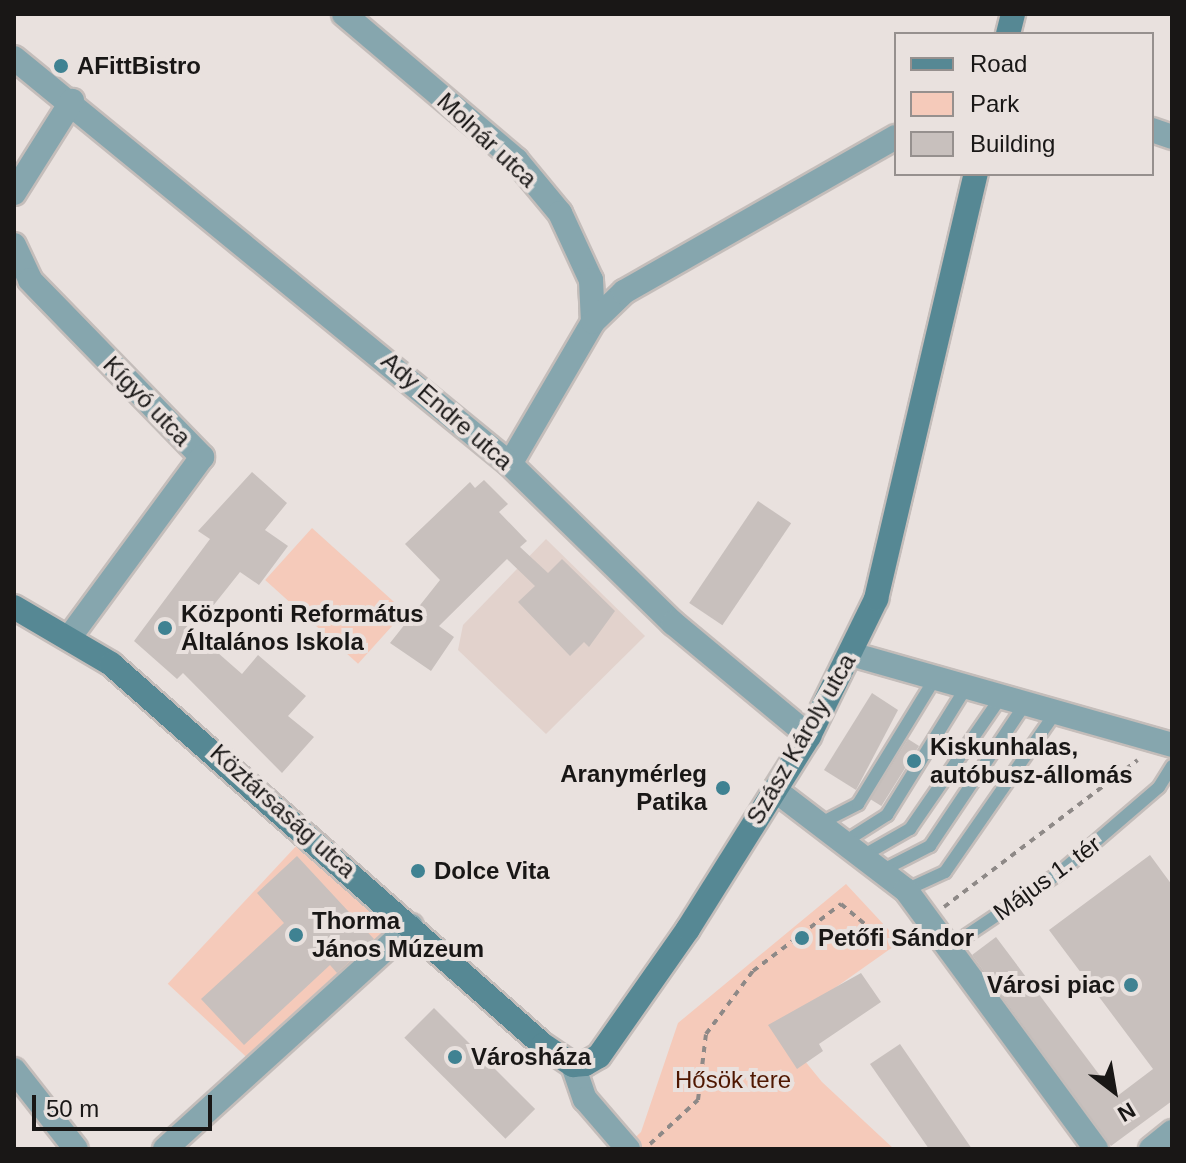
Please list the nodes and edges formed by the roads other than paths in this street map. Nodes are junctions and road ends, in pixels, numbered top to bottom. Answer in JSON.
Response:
{"nodes":[{"id":1,"x":344,"y":14,"type":"edge"},
{"id":2,"x":14,"y":58,"type":"edge"},
{"id":3,"x":72,"y":101,"type":"junction"},
{"id":4,"x":894,"y":138,"type":"edge"},
{"id":5,"x":976,"y":176,"type":"edge"},
{"id":6,"x":14,"y":193,"type":"edge"},
{"id":7,"x":14,"y":245,"type":"edge"},
{"id":8,"x":593,"y":322,"type":"junction"},
{"id":9,"x":510,"y":464,"type":"junction"},
{"id":10,"x":14,"y":607,"type":"edge"},
{"id":11,"x":70,"y":637,"type":"junction"},
{"id":12,"x":851,"y":654,"type":"junction"},
{"id":13,"x":934,"y":680,"type":"junction"},
{"id":14,"x":965,"y":689,"type":"junction"},
{"id":15,"x":1011,"y":703,"type":"junction"},
{"id":16,"x":1053,"y":716,"type":"junction"},
{"id":17,"x":809,"y":736,"type":"junction"},
{"id":18,"x":1172,"y":745,"type":"edge"},
{"id":19,"x":1172,"y":766,"type":"edge"},
{"id":20,"x":775,"y":790,"type":"junction"},
{"id":21,"x":821,"y":823,"type":"junction"},
{"id":22,"x":866,"y":855,"type":"junction"},
{"id":23,"x":906,"y":890,"type":"junction"},
{"id":24,"x":411,"y":926,"type":"junction"},
{"id":25,"x":945,"y":950,"type":"junction"},
{"id":26,"x":573,"y":1065,"type":"junction"},
{"id":27,"x":14,"y":1070,"type":"edge"},
{"id":28,"x":1172,"y":1132,"type":"edge"},
{"id":29,"x":76,"y":1149,"type":"edge"},
{"id":30,"x":165,"y":1149,"type":"edge"},
{"id":31,"x":628,"y":1149,"type":"edge"},
{"id":32,"x":1096,"y":1149,"type":"edge"},
{"id":33,"x":1151,"y":1149,"type":"edge"}],
"edges":[{"from":1,"to":8,"type":"street","name":"Molnár utca"},
{"from":2,"to":3,"type":"street","name":"Ady Endre utca"},
{"from":3,"to":6,"type":"street"},
{"from":3,"to":9,"type":"street","name":"Ady Endre utca"},
{"from":4,"to":8,"type":"street"},
{"from":5,"to":12,"type":"main road","name":"Szász Károly utca"},
{"from":7,"to":11,"type":"street","name":"Kígyó utca"},
{"from":8,"to":9,"type":"street"},
{"from":9,"to":17,"type":"street","name":"Ady Endre utca"},
{"from":10,"to":11,"type":"main road","name":"Köztársaság utca"},
{"from":11,"to":24,"type":"main road","name":"Köztársaság utca"},
{"from":12,"to":13,"type":"street"},
{"from":12,"to":17,"type":"main road","name":"Szász Károly utca"},
{"from":13,"to":14,"type":"street"},
{"from":13,"to":21,"type":"lane"},
{"from":14,"to":15,"type":"street"},
{"from":14,"to":22,"type":"lane"},
{"from":15,"to":16,"type":"street"},
{"from":15,"to":22,"type":"lane"},
{"from":15,"to":22,"type":"lane"},
{"from":16,"to":18,"type":"street"},
{"from":16,"to":23,"type":"lane"},
{"from":17,"to":20,"type":"main road","name":"Szász Károly utca"},
{"from":19,"to":25,"type":"lane","name":"Május 1. tér"},
{"from":20,"to":21,"type":"street"},
{"from":20,"to":26,"type":"main road","name":"Szász Károly utca"},
{"from":21,"to":22,"type":"street"},
{"from":22,"to":23,"type":"street"},
{"from":23,"to":25,"type":"street"},
{"from":24,"to":26,"type":"main road","name":"Köztársaság utca"},
{"from":24,"to":30,"type":"street"},
{"from":25,"to":32,"type":"street"},
{"from":26,"to":31,"type":"street"},
{"from":27,"to":29,"type":"street"},
{"from":28,"to":33,"type":"street"}]}
